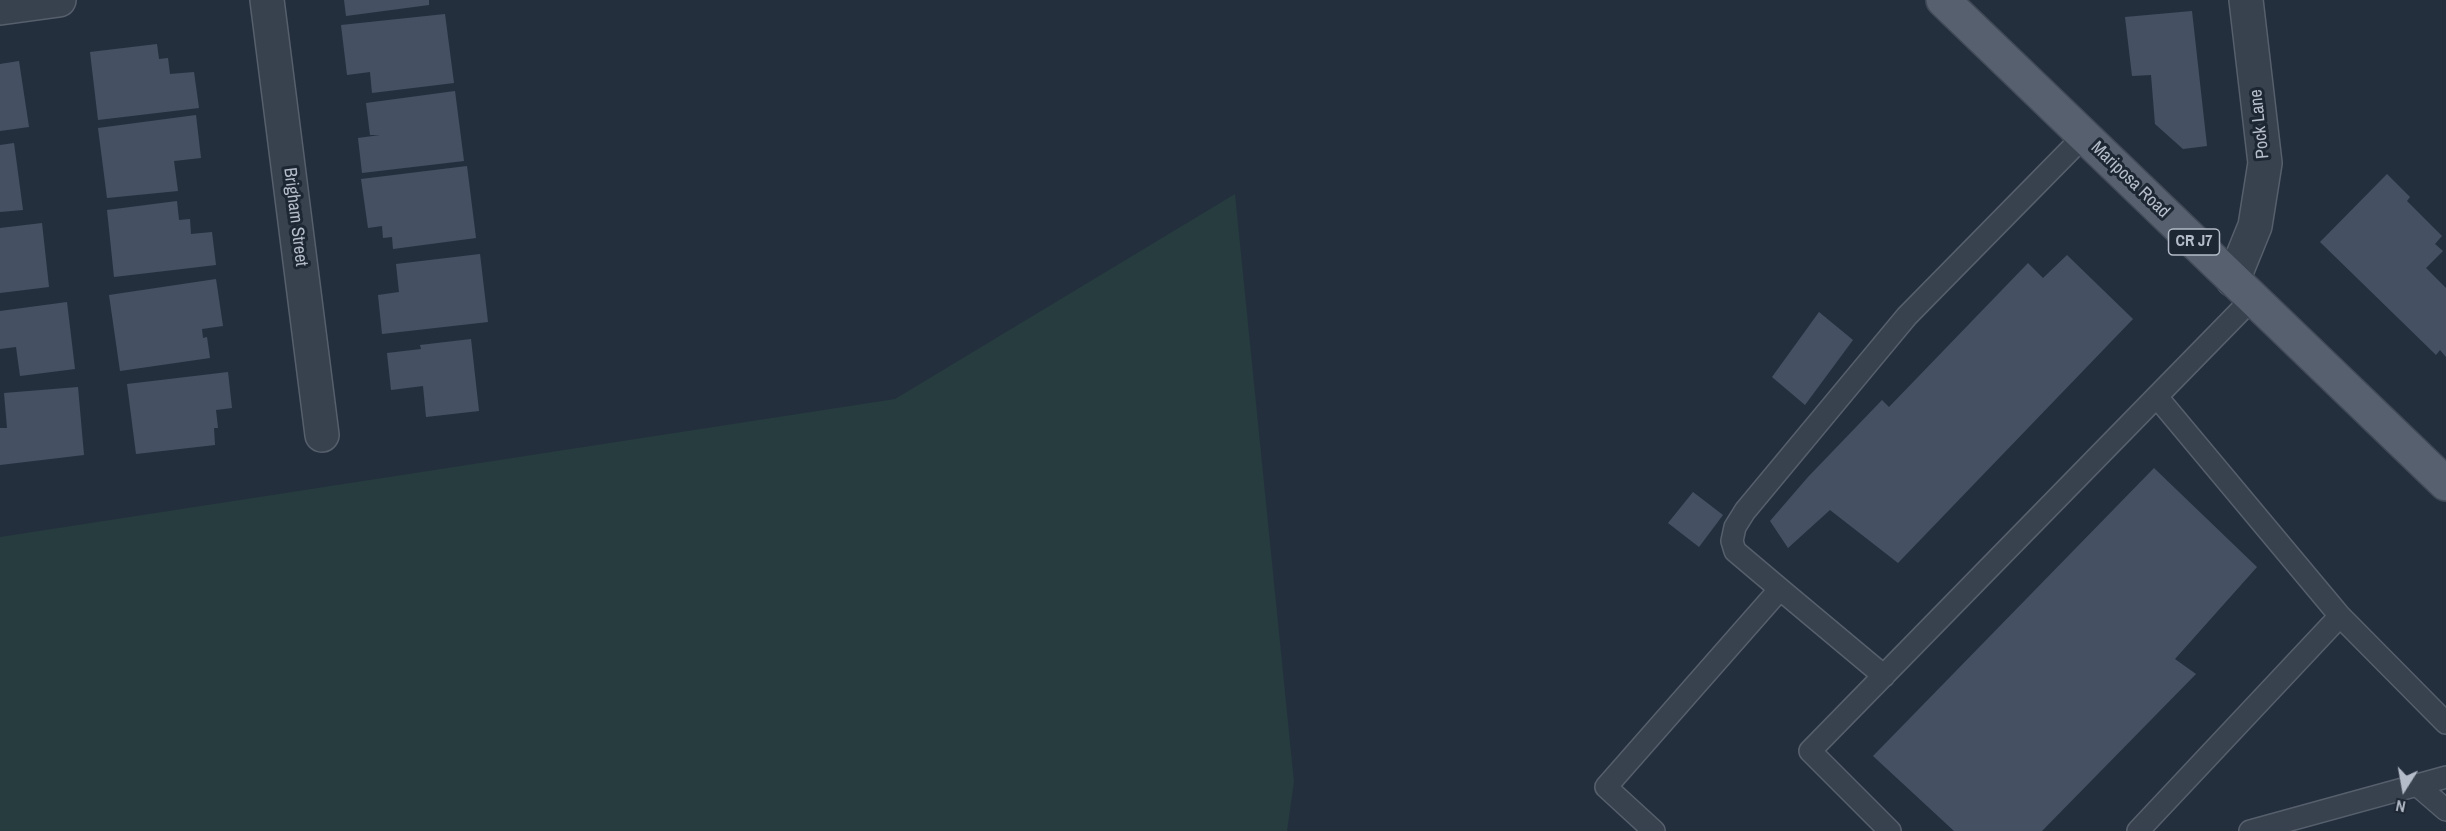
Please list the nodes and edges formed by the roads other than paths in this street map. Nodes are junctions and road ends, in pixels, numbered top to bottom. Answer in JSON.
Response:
{"nodes":[{"id":1,"x":60,"y":0,"type":"edge"},
{"id":2,"x":267,"y":0,"type":"edge"},
{"id":3,"x":1943,"y":0,"type":"edge"},
{"id":4,"x":2246,"y":0,"type":"edge"},
{"id":5,"x":0,"y":8,"type":"edge"},
{"id":6,"x":2084,"y":136,"type":"junction"},
{"id":7,"x":2243,"y":289,"type":"junction"},
{"id":8,"x":2157,"y":397,"type":"junction"},
{"id":9,"x":322,"y":435,"type":"dead end"},
{"id":10,"x":2446,"y":484,"type":"edge"},
{"id":11,"x":1780,"y":589,"type":"junction"},
{"id":12,"x":2340,"y":616,"type":"junction"},
{"id":13,"x":1884,"y":676,"type":"junction"},
{"id":14,"x":2446,"y":723,"type":"edge"},
{"id":15,"x":2446,"y":777,"type":"edge"},
{"id":16,"x":2417,"y":785,"type":"junction"},
{"id":17,"x":2446,"y":810,"type":"edge"},
{"id":18,"x":1654,"y":831,"type":"edge"},
{"id":19,"x":1890,"y":831,"type":"edge"},
{"id":20,"x":2138,"y":831,"type":"edge"},
{"id":21,"x":2250,"y":831,"type":"edge"}],
"edges":[{"from":1,"to":5,"type":"street"},
{"from":2,"to":9,"type":"street","name":"Brigham Street"},
{"from":3,"to":6,"type":"main road","name":"Mariposa Road","number":"CR J7"},
{"from":4,"to":7,"type":"street","name":"Pock Lane"},
{"from":6,"to":7,"type":"main road","name":"Mariposa Road","number":"CR J7"},
{"from":6,"to":11,"type":"lane"},
{"from":7,"to":8,"type":"lane"},
{"from":7,"to":10,"type":"main road","name":"Mariposa Road","number":"CR J7"},
{"from":8,"to":12,"type":"lane"},
{"from":8,"to":13,"type":"lane"},
{"from":11,"to":13,"type":"lane"},
{"from":11,"to":18,"type":"lane"},
{"from":12,"to":14,"type":"lane"},
{"from":12,"to":20,"type":"lane"},
{"from":13,"to":19,"type":"lane"},
{"from":15,"to":16,"type":"lane"},
{"from":16,"to":17,"type":"lane"},
{"from":16,"to":21,"type":"lane"}]}
